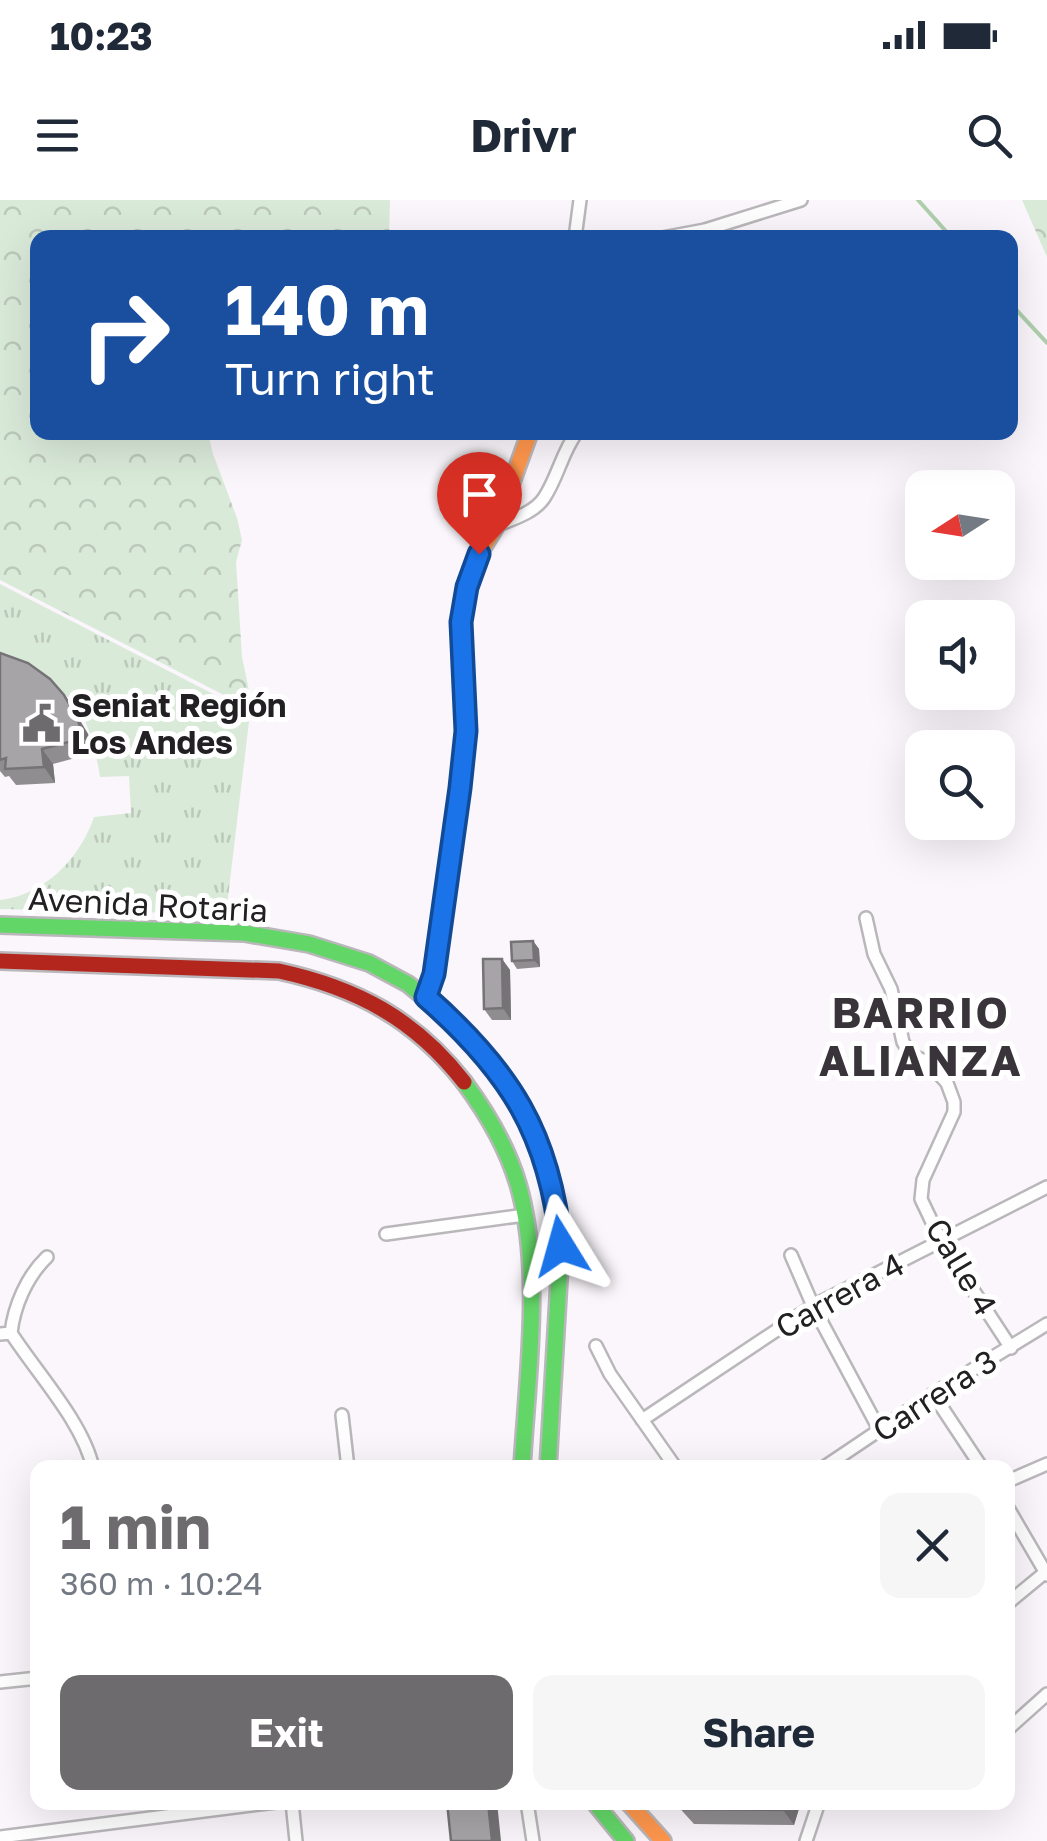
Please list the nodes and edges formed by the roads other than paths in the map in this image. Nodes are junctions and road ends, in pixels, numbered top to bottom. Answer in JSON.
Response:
{"nodes":[{"id":1,"x":580,"y":200,"type":"edge"},
{"id":2,"x":802,"y":200,"type":"edge"},
{"id":3,"x":577,"y":230,"type":"edge"},
{"id":4,"x":705,"y":230,"type":"edge"},
{"id":5,"x":527,"y":440,"type":"edge"},
{"id":6,"x":571,"y":440,"type":"edge"},
{"id":7,"x":496,"y":526,"type":"junction"},
{"id":8,"x":866,"y":918,"type":"dead end"},
{"id":9,"x":0,"y":925,"type":"edge"},
{"id":10,"x":0,"y":961,"type":"edge"},
{"id":11,"x":426,"y":997,"type":"junction"},
{"id":12,"x":1047,"y":1187,"type":"edge"},
{"id":13,"x":525,"y":1214,"type":"junction"},
{"id":14,"x":386,"y":1234,"type":"dead end"},
{"id":15,"x":942,"y":1241,"type":"junction"},
{"id":16,"x":791,"y":1255,"type":"dead end"},
{"id":17,"x":47,"y":1257,"type":"dead end"},
{"id":18,"x":813,"y":1306,"type":"junction"},
{"id":19,"x":1047,"y":1324,"type":"edge"},
{"id":20,"x":6,"y":1334,"type":"edge"},
{"id":21,"x":1011,"y":1348,"type":"junction"},
{"id":22,"x":598,"y":1350,"type":"dead end"},
{"id":23,"x":933,"y":1394,"type":"junction"},
{"id":24,"x":342,"y":1415,"type":"dead end"},
{"id":25,"x":642,"y":1420,"type":"junction"},
{"id":26,"x":880,"y":1431,"type":"junction"},
{"id":27,"x":90,"y":1460,"type":"edge"},
{"id":28,"x":347,"y":1460,"type":"edge"},
{"id":29,"x":522,"y":1460,"type":"edge"},
{"id":30,"x":548,"y":1460,"type":"edge"},
{"id":31,"x":670,"y":1460,"type":"edge"},
{"id":32,"x":835,"y":1460,"type":"edge"},
{"id":33,"x":977,"y":1460,"type":"edge"},
{"id":34,"x":1047,"y":1464,"type":"edge"},
{"id":35,"x":1015,"y":1479,"type":"edge"},
{"id":36,"x":1015,"y":1520,"type":"edge"},
{"id":37,"x":1046,"y":1572,"type":"edge"},
{"id":38,"x":1015,"y":1597,"type":"edge"},
{"id":39,"x":30,"y":1679,"type":"edge"},
{"id":40,"x":0,"y":1682,"type":"edge"},
{"id":41,"x":1047,"y":1694,"type":"edge"},
{"id":42,"x":1015,"y":1722,"type":"edge"},
{"id":43,"x":215,"y":1810,"type":"edge"},
{"id":44,"x":293,"y":1810,"type":"edge"},
{"id":45,"x":528,"y":1810,"type":"edge"},
{"id":46,"x":601,"y":1810,"type":"edge"},
{"id":47,"x":635,"y":1810,"type":"edge"},
{"id":48,"x":816,"y":1810,"type":"edge"},
{"id":49,"x":0,"y":1838,"type":"edge"},
{"id":50,"x":296,"y":1841,"type":"edge"},
{"id":51,"x":533,"y":1841,"type":"edge"},
{"id":52,"x":626,"y":1841,"type":"edge"},
{"id":53,"x":663,"y":1841,"type":"edge"},
{"id":54,"x":806,"y":1841,"type":"edge"}],
"edges":[{"from":1,"to":3,"type":"street"},
{"from":2,"to":4,"type":"street"},
{"from":5,"to":7,"type":"main road"},
{"from":6,"to":7,"type":"street"},
{"from":7,"to":11,"type":"main road"},
{"from":8,"to":15,"type":"street","name":"Calle 4"},
{"from":9,"to":11,"type":"main road","name":"Avenida Rotaria"},
{"from":10,"to":13,"type":"main road","name":"Avenida Rotaria"},
{"from":11,"to":30,"type":"main road","name":"Avenida Rotaria"},
{"from":12,"to":15,"type":"street","name":"Carrera 4"},
{"from":13,"to":14,"type":"street"},
{"from":13,"to":29,"type":"main road","name":"Avenida Rotaria"},
{"from":15,"to":18,"type":"street","name":"Carrera 4"},
{"from":15,"to":21,"type":"street","name":"Calle 4"},
{"from":16,"to":18,"type":"street"},
{"from":17,"to":20,"type":"street"},
{"from":18,"to":25,"type":"street","name":"Carrera 4"},
{"from":18,"to":26,"type":"street"},
{"from":19,"to":21,"type":"street","name":"Carrera 3"},
{"from":20,"to":27,"type":"street"},
{"from":21,"to":23,"type":"street","name":"Carrera 3"},
{"from":22,"to":25,"type":"street"},
{"from":23,"to":26,"type":"street","name":"Carrera 3"},
{"from":23,"to":33,"type":"street"},
{"from":24,"to":28,"type":"street"},
{"from":25,"to":31,"type":"street"},
{"from":26,"to":32,"type":"street","name":"Carrera 3"},
{"from":34,"to":35,"type":"street"},
{"from":36,"to":37,"type":"street"},
{"from":37,"to":38,"type":"street"},
{"from":39,"to":40,"type":"street"},
{"from":41,"to":42,"type":"street"},
{"from":43,"to":49,"type":"street"},
{"from":44,"to":50,"type":"street"},
{"from":45,"to":51,"type":"street"},
{"from":46,"to":52,"type":"main road"},
{"from":47,"to":53,"type":"main road"},
{"from":48,"to":54,"type":"street"}]}
